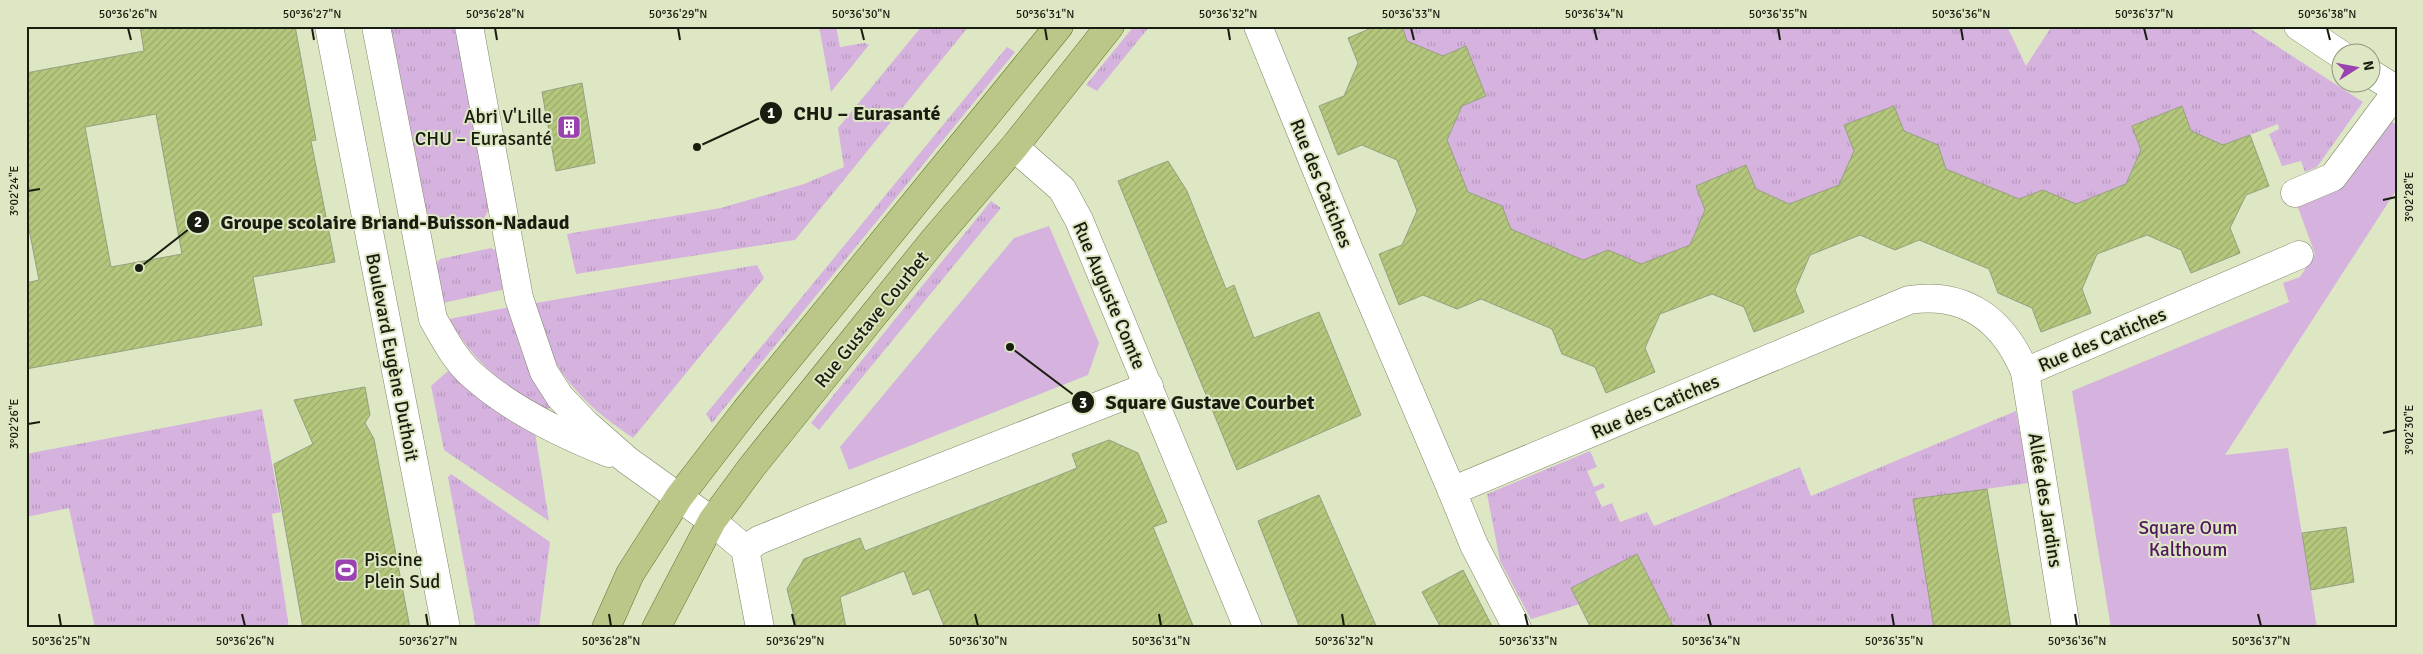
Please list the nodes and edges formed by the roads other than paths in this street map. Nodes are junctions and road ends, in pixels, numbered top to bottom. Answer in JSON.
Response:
{"nodes":[{"id":1,"x":329,"y":26,"type":"edge"},
{"id":2,"x":376,"y":26,"type":"edge"},
{"id":3,"x":469,"y":26,"type":"edge"},
{"id":4,"x":1059,"y":26,"type":"edge"},
{"id":5,"x":1110,"y":26,"type":"edge"},
{"id":6,"x":1258,"y":26,"type":"edge"},
{"id":7,"x":2298,"y":26,"type":"edge"},
{"id":8,"x":2330,"y":47,"type":"edge"},
{"id":9,"x":2380,"y":79,"type":"edge"},
{"id":10,"x":2397,"y":90,"type":"edge"},
{"id":11,"x":1014,"y":146,"type":"junction"},
{"id":12,"x":2295,"y":193,"type":"dead end"},
{"id":13,"x":2300,"y":255,"type":"dead end"},
{"id":14,"x":2025,"y":372,"type":"junction"},
{"id":15,"x":1149,"y":386,"type":"junction"},
{"id":16,"x":627,"y":460,"type":"junction"},
{"id":17,"x":1452,"y":491,"type":"junction"},
{"id":18,"x":679,"y":497,"type":"junction"},
{"id":19,"x":712,"y":521,"type":"junction"},
{"id":20,"x":745,"y":549,"type":"junction"},
{"id":21,"x":446,"y":628,"type":"edge"},
{"id":22,"x":606,"y":628,"type":"edge"},
{"id":23,"x":656,"y":628,"type":"edge"},
{"id":24,"x":760,"y":628,"type":"edge"},
{"id":25,"x":1248,"y":628,"type":"edge"},
{"id":26,"x":1517,"y":628,"type":"edge"},
{"id":27,"x":2066,"y":628,"type":"edge"}],
"edges":[{"from":1,"to":21,"type":"street","name":"Boulevard Eugène Duthoit"},
{"from":2,"to":16,"type":"street"},
{"from":3,"to":16,"type":"street"},
{"from":4,"to":18,"type":"main road","name":"Rue Gustave Courbet"},
{"from":5,"to":11,"type":"main road","name":"Rue Gustave Courbet"},
{"from":6,"to":17,"type":"street","name":"Rue des Catiches"},
{"from":7,"to":8,"type":"street"},
{"from":9,"to":10,"type":"street"},
{"from":10,"to":12,"type":"street"},
{"from":11,"to":15,"type":"street","name":"Rue Auguste Comte"},
{"from":11,"to":19,"type":"main road","name":"Rue Gustave Courbet"},
{"from":13,"to":14,"type":"street","name":"Rue des Catiches"},
{"from":14,"to":17,"type":"street","name":"Rue des Catiches"},
{"from":14,"to":27,"type":"street","name":"Allée des Jardins"},
{"from":15,"to":20,"type":"street"},
{"from":15,"to":25,"type":"street","name":"Rue Auguste Comte"},
{"from":16,"to":18,"type":"street"},
{"from":17,"to":26,"type":"street"},
{"from":18,"to":19,"type":"street"},
{"from":18,"to":22,"type":"main road","name":"Rue Gustave Courbet"},
{"from":19,"to":20,"type":"street"},
{"from":19,"to":23,"type":"main road","name":"Rue Gustave Courbet"},
{"from":20,"to":24,"type":"street"}]}
